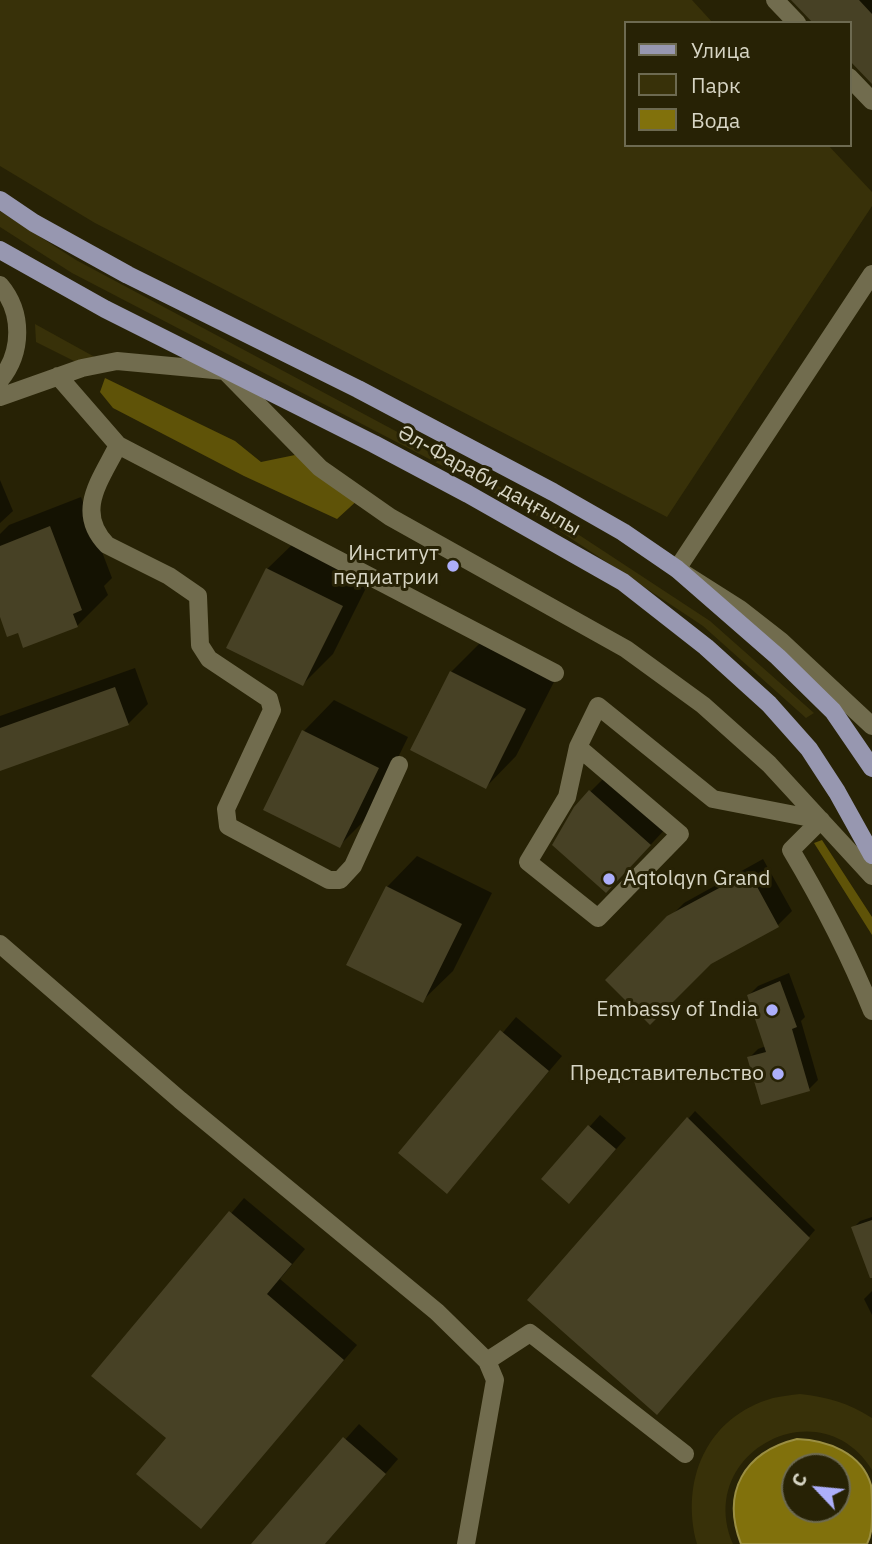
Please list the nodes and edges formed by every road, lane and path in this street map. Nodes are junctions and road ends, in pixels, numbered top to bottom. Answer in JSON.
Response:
{"nodes":[{"id":1,"x":775,"y":0,"type":"edge"},
{"id":2,"x":795,"y":21,"type":"edge"},
{"id":3,"x":851,"y":79,"type":"edge"},
{"id":4,"x":872,"y":101,"type":"edge"},
{"id":5,"x":0,"y":200,"type":"edge"},
{"id":6,"x":0,"y":250,"type":"edge"},
{"id":7,"x":872,"y":274,"type":"edge"},
{"id":8,"x":0,"y":285,"type":"edge"},
{"id":9,"x":225,"y":371,"type":"junction"},
{"id":10,"x":58,"y":376,"type":"junction"},
{"id":11,"x":0,"y":380,"type":"edge"},
{"id":12,"x":0,"y":397,"type":"edge"},
{"id":13,"x":118,"y":446,"type":"junction"},
{"id":14,"x":677,"y":569,"type":"junction"},
{"id":15,"x":555,"y":673,"type":"dead end"},
{"id":16,"x":872,"y":726,"type":"edge"},
{"id":17,"x":578,"y":747,"type":"junction"},
{"id":18,"x":399,"y":765,"type":"dead end"},
{"id":19,"x":872,"y":768,"type":"edge"},
{"id":20,"x":821,"y":820,"type":"junction"},
{"id":21,"x":872,"y":855,"type":"edge"},
{"id":22,"x":872,"y":876,"type":"edge"},
{"id":23,"x":0,"y":944,"type":"edge"},
{"id":24,"x":872,"y":1011,"type":"edge"},
{"id":25,"x":487,"y":1361,"type":"junction"},
{"id":26,"x":685,"y":1454,"type":"dead end"},
{"id":27,"x":466,"y":1544,"type":"edge"}],
"edges":[{"from":1,"to":2,"type":"street"},
{"from":3,"to":4,"type":"street"},
{"from":5,"to":14,"type":"main road","name":"Әл-Фараби даңғылы"},
{"from":6,"to":9,"type":"main road","name":"Әл-Фараби даңғылы"},
{"from":7,"to":14,"type":"street"},
{"from":8,"to":11,"type":"street"},
{"from":9,"to":10,"type":"street"},
{"from":9,"to":20,"type":"street"},
{"from":9,"to":21,"type":"main road","name":"Әл-Фараби даңғылы"},
{"from":10,"to":12,"type":"street"},
{"from":10,"to":13,"type":"street"},
{"from":13,"to":15,"type":"street"},
{"from":13,"to":18,"type":"street"},
{"from":14,"to":16,"type":"street"},
{"from":14,"to":19,"type":"main road","name":"Әл-Фараби даңғылы"},
{"from":17,"to":17,"type":"street"},
{"from":17,"to":20,"type":"street"},
{"from":20,"to":22,"type":"street"},
{"from":20,"to":24,"type":"street"},
{"from":23,"to":25,"type":"street"},
{"from":25,"to":26,"type":"street"},
{"from":25,"to":27,"type":"street"}]}
